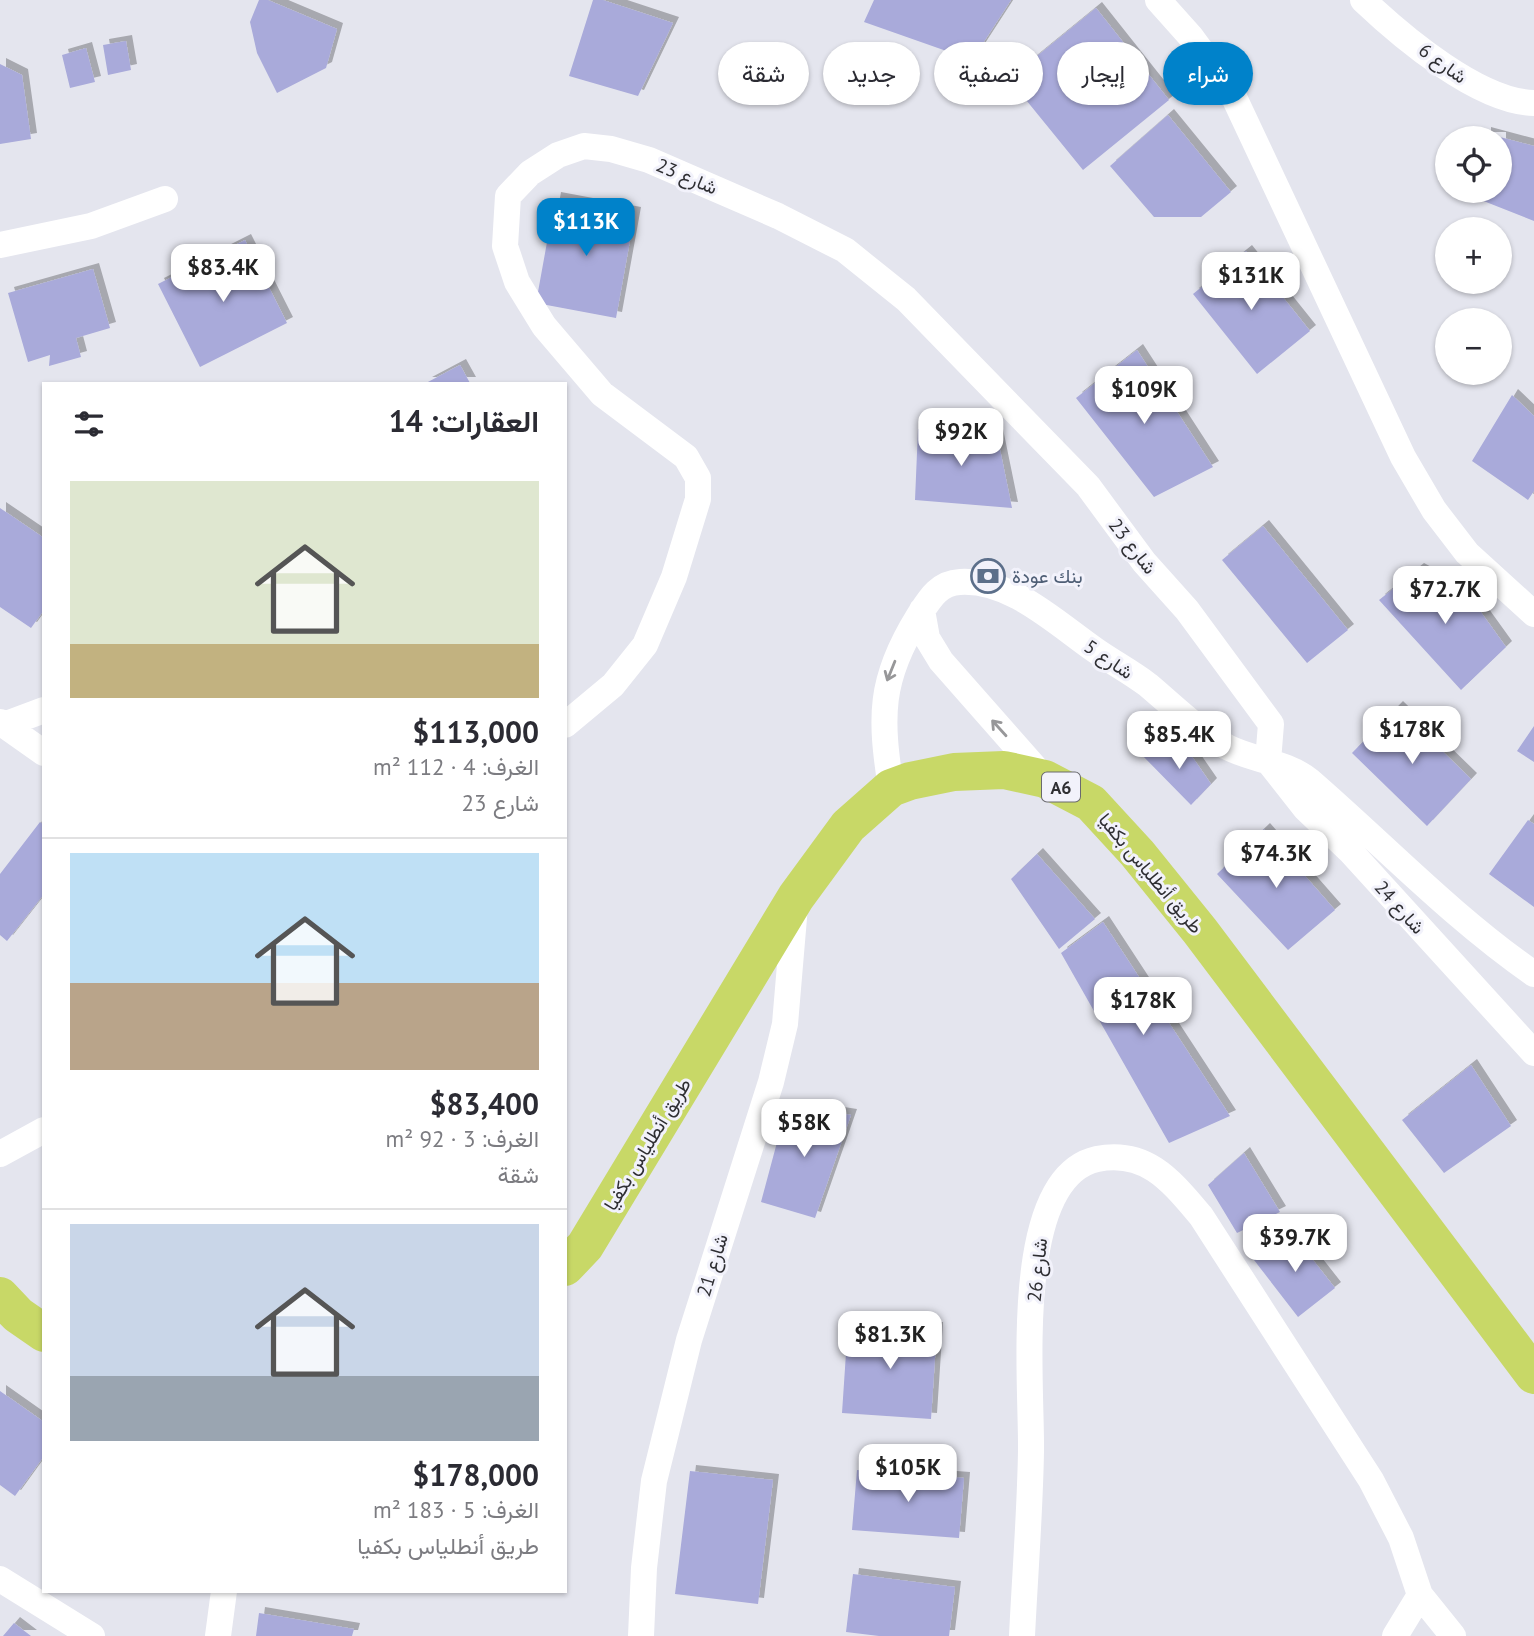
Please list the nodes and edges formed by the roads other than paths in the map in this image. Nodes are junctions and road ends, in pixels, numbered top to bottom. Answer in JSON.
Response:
{"nodes":[{"id":1,"x":1158,"y":0,"type":"edge"},
{"id":2,"x":1363,"y":0,"type":"edge"},
{"id":3,"x":1534,"y":103,"type":"edge"},
{"id":4,"x":165,"y":199,"type":"dead end"},
{"id":5,"x":0,"y":245,"type":"edge"},
{"id":6,"x":922,"y":610,"type":"junction"},
{"id":7,"x":1534,"y":614,"type":"edge"},
{"id":8,"x":42,"y":711,"type":"edge"},
{"id":9,"x":2,"y":723,"type":"edge"},
{"id":10,"x":567,"y":723,"type":"edge"},
{"id":11,"x":42,"y":752,"type":"edge"},
{"id":12,"x":1268,"y":761,"type":"junction"},
{"id":13,"x":1045,"y":779,"type":"junction"},
{"id":14,"x":891,"y":789,"type":"junction"},
{"id":15,"x":796,"y":897,"type":"junction"},
{"id":16,"x":1534,"y":974,"type":"edge"},
{"id":17,"x":1534,"y":1052,"type":"edge"},
{"id":18,"x":42,"y":1131,"type":"edge"},
{"id":19,"x":0,"y":1154,"type":"edge"},
{"id":20,"x":567,"y":1265,"type":"edge"},
{"id":21,"x":0,"y":1296,"type":"edge"},
{"id":22,"x":42,"y":1332,"type":"edge"},
{"id":23,"x":1534,"y":1375,"type":"edge"},
{"id":24,"x":0,"y":1579,"type":"edge"},
{"id":25,"x":224,"y":1593,"type":"edge"},
{"id":26,"x":1420,"y":1595,"type":"junction"},
{"id":27,"x":92,"y":1636,"type":"edge"},
{"id":28,"x":218,"y":1636,"type":"edge"},
{"id":29,"x":641,"y":1636,"type":"edge"},
{"id":30,"x":1022,"y":1636,"type":"edge"},
{"id":31,"x":1395,"y":1636,"type":"edge"},
{"id":32,"x":1453,"y":1636,"type":"edge"}],
"edges":[{"from":1,"to":7,"type":"street"},
{"from":2,"to":3,"type":"street","name":"شارع 6"},
{"from":4,"to":5,"type":"street"},
{"from":6,"to":12,"type":"street","name":"شارع 5"},
{"from":13,"to":6,"type":"street","one_way":true},
{"from":6,"to":14,"type":"street","name":"شارع 5","one_way":true},
{"from":8,"to":9,"type":"street"},
{"from":9,"to":11,"type":"street"},
{"from":10,"to":12,"type":"street","name":"شارع 23"},
{"from":12,"to":16,"type":"street","name":"شارع 5"},
{"from":12,"to":17,"type":"street","name":"شارع 24"},
{"from":13,"to":14,"type":"highway","name":"طريق أنطلياس بكفيا","number":"A6"},
{"from":13,"to":23,"type":"highway","name":"طريق أنطلياس بكفيا","number":"A6"},
{"from":14,"to":15,"type":"highway","name":"طريق أنطلياس بكفيا","number":"A6"},
{"from":15,"to":20,"type":"highway","name":"طريق أنطلياس بكفيا","number":"A6"},
{"from":15,"to":29,"type":"street","name":"شارع 21"},
{"from":18,"to":19,"type":"street"},
{"from":21,"to":22,"type":"highway"},
{"from":24,"to":27,"type":"street"},
{"from":25,"to":28,"type":"street"},
{"from":26,"to":30,"type":"street","name":"شارع 26"},
{"from":26,"to":31,"type":"street"},
{"from":26,"to":32,"type":"street"}]}
